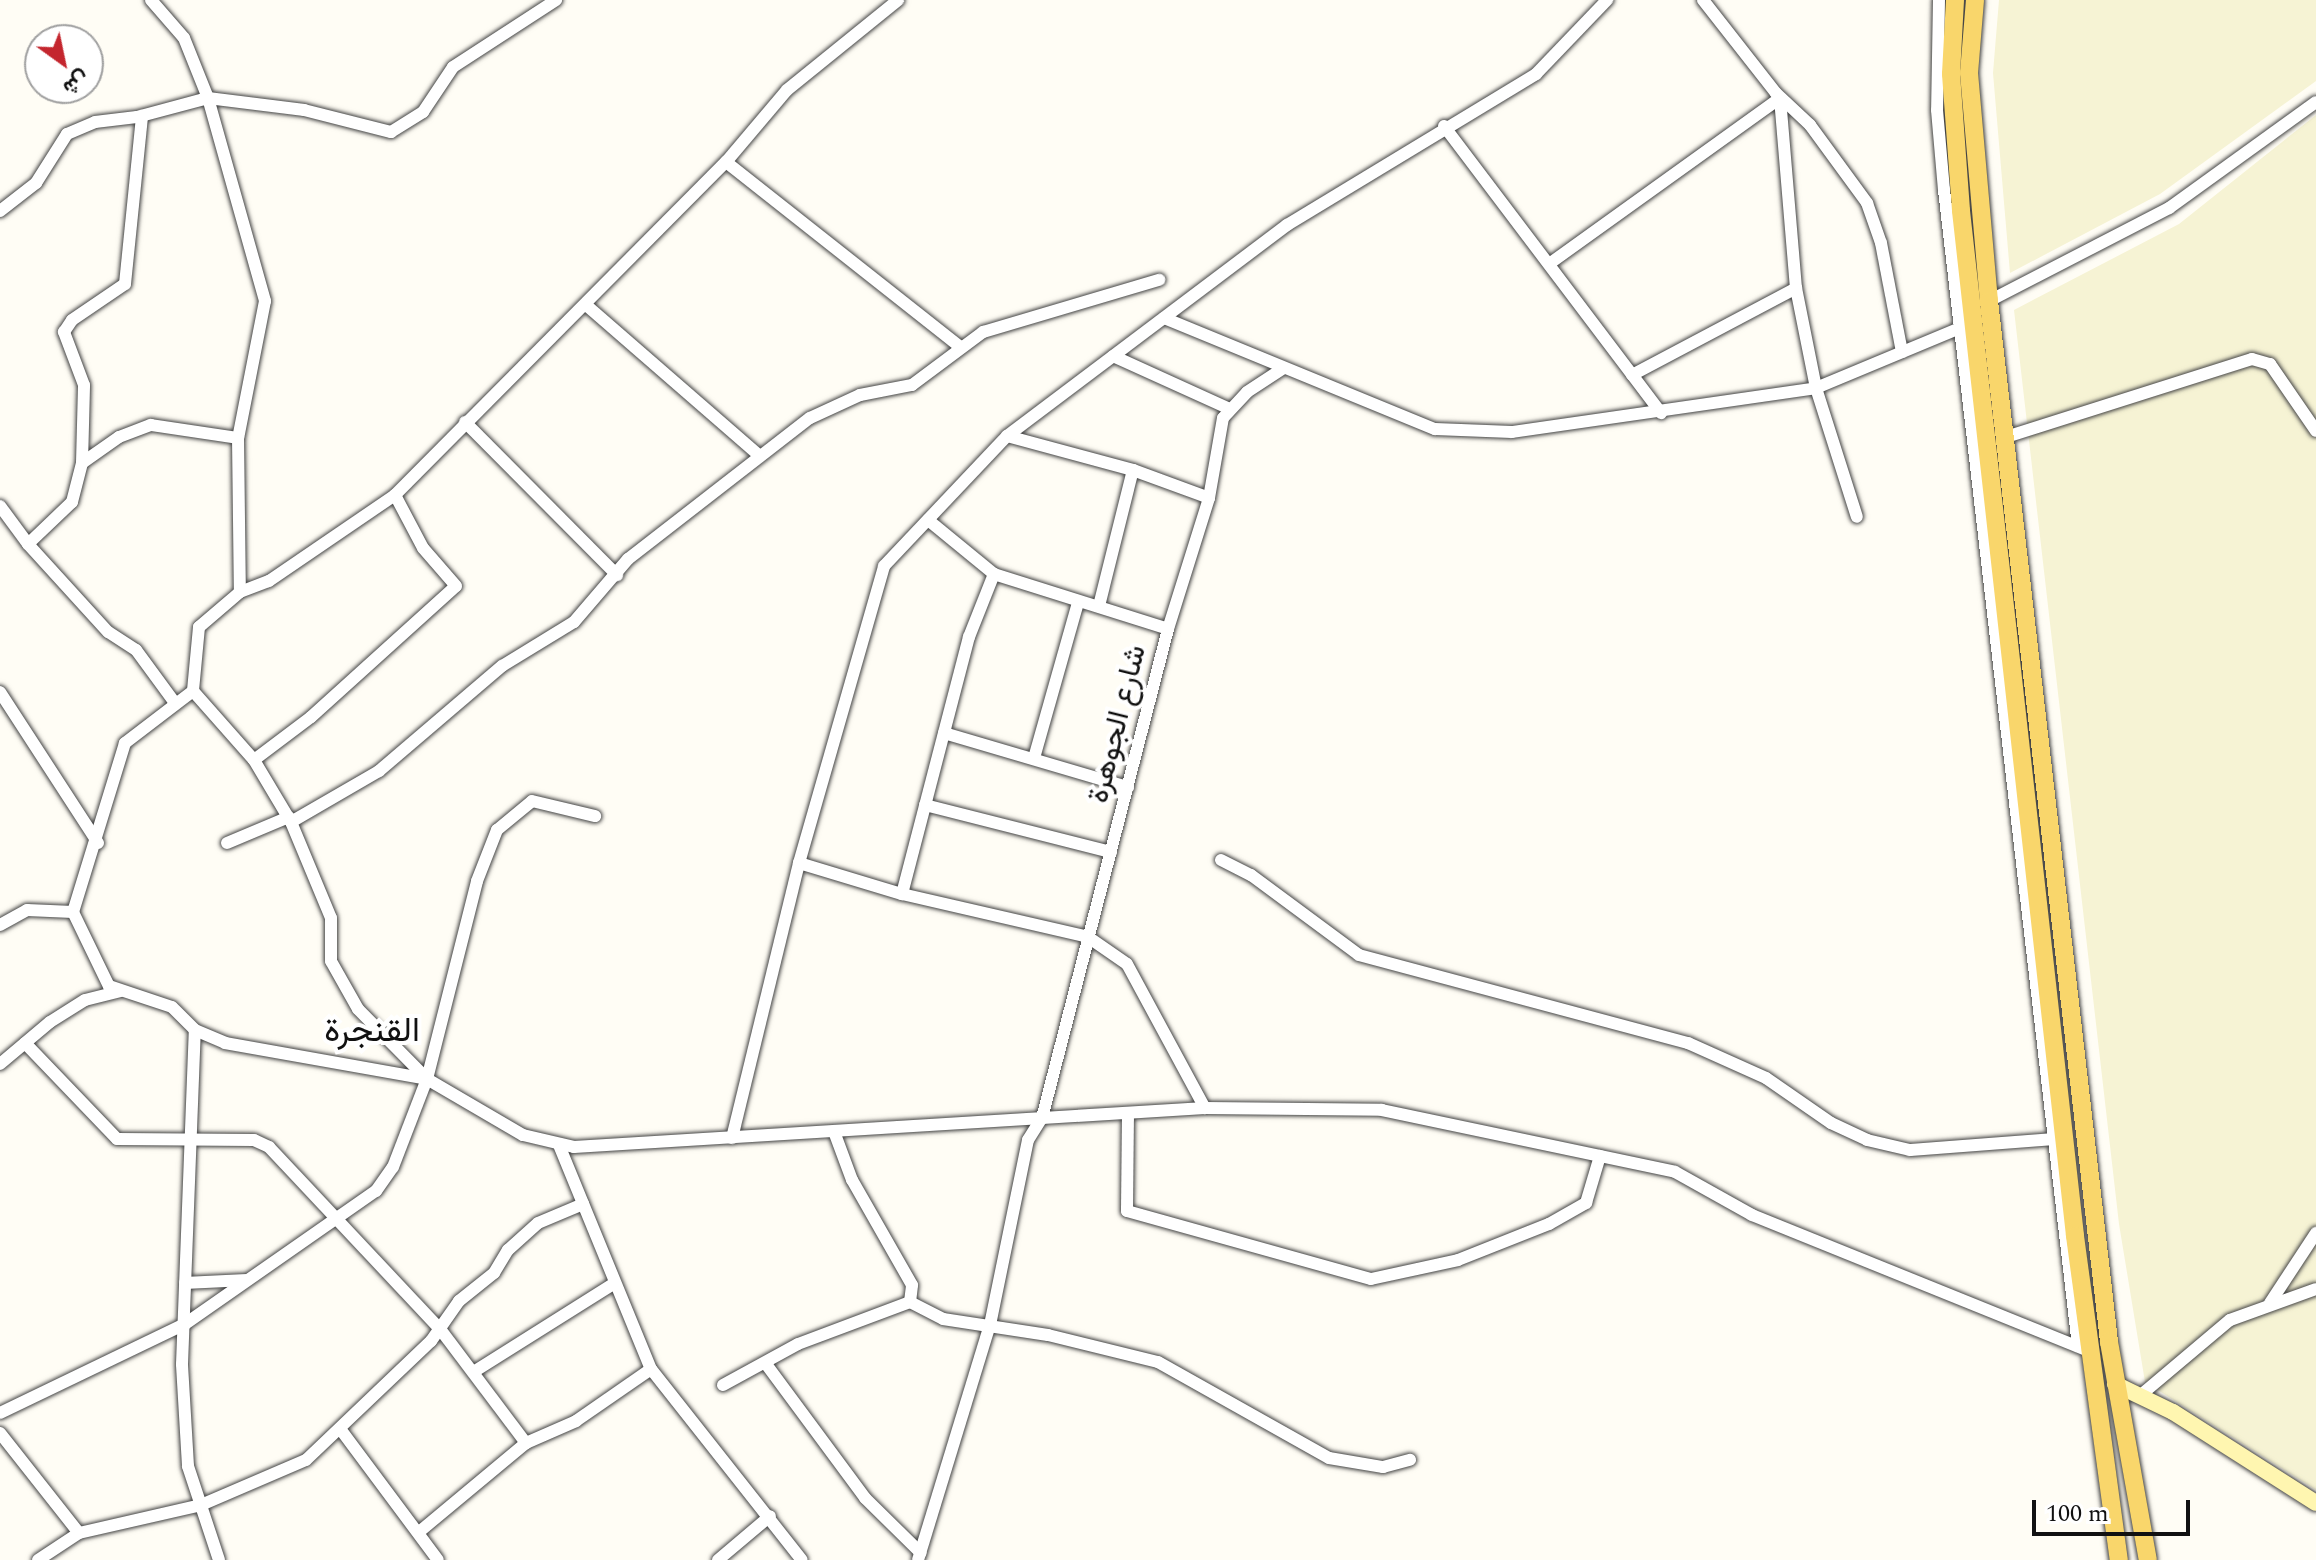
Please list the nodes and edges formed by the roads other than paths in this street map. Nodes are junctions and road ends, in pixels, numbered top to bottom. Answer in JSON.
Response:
{"nodes":[{"id":1,"x":151,"y":0,"type":"edge"},
{"id":2,"x":556,"y":0,"type":"edge"},
{"id":3,"x":898,"y":0,"type":"edge"},
{"id":4,"x":1607,"y":0,"type":"edge"},
{"id":5,"x":1703,"y":0,"type":"edge"},
{"id":6,"x":1939,"y":0,"type":"edge"},
{"id":7,"x":1955,"y":0,"type":"edge"},
{"id":8,"x":1975,"y":0,"type":"edge"},
{"id":9,"x":208,"y":98,"type":"junction"},
{"id":10,"x":1780,"y":98,"type":"junction"},
{"id":11,"x":2316,"y":102,"type":"edge"},
{"id":12,"x":142,"y":116,"type":"junction"},
{"id":13,"x":1444,"y":126,"type":"junction"},
{"id":14,"x":726,"y":162,"type":"junction"},
{"id":15,"x":0,"y":211,"type":"edge"},
{"id":16,"x":1549,"y":264,"type":"junction"},
{"id":17,"x":1159,"y":280,"type":"dead end"},
{"id":18,"x":1796,"y":288,"type":"junction"},
{"id":19,"x":1989,"y":301,"type":"junction"},
{"id":20,"x":586,"y":305,"type":"junction"},
{"id":21,"x":1164,"y":318,"type":"junction"},
{"id":22,"x":1960,"y":328,"type":"junction"},
{"id":23,"x":959,"y":346,"type":"junction"},
{"id":24,"x":1902,"y":352,"type":"junction"},
{"id":25,"x":1113,"y":356,"type":"junction"},
{"id":26,"x":1282,"y":369,"type":"junction"},
{"id":27,"x":1632,"y":375,"type":"junction"},
{"id":28,"x":1816,"y":388,"type":"junction"},
{"id":29,"x":1230,"y":409,"type":"junction"},
{"id":30,"x":1661,"y":413,"type":"junction"},
{"id":31,"x":465,"y":422,"type":"junction"},
{"id":32,"x":2316,"y":431,"type":"edge"},
{"id":33,"x":1007,"y":436,"type":"junction"},
{"id":34,"x":2006,"y":437,"type":"junction"},
{"id":35,"x":238,"y":438,"type":"junction"},
{"id":36,"x":760,"y":456,"type":"junction"},
{"id":37,"x":82,"y":463,"type":"junction"},
{"id":38,"x":1133,"y":470,"type":"junction"},
{"id":39,"x":395,"y":495,"type":"junction"},
{"id":40,"x":1209,"y":498,"type":"junction"},
{"id":41,"x":0,"y":506,"type":"edge"},
{"id":42,"x":1857,"y":517,"type":"dead end"},
{"id":43,"x":928,"y":520,"type":"junction"},
{"id":44,"x":28,"y":544,"type":"junction"},
{"id":45,"x":994,"y":574,"type":"junction"},
{"id":46,"x":617,"y":575,"type":"junction"},
{"id":47,"x":240,"y":592,"type":"junction"},
{"id":48,"x":1078,"y":603,"type":"junction"},
{"id":49,"x":1099,"y":606,"type":"junction"},
{"id":50,"x":1168,"y":629,"type":"junction"},
{"id":51,"x":193,"y":691,"type":"junction"},
{"id":52,"x":0,"y":692,"type":"edge"},
{"id":53,"x":175,"y":703,"type":"junction"},
{"id":54,"x":944,"y":733,"type":"junction"},
{"id":55,"x":1034,"y":758,"type":"junction"},
{"id":56,"x":254,"y":760,"type":"junction"},
{"id":57,"x":1128,"y":787,"type":"junction"},
{"id":58,"x":925,"y":805,"type":"junction"},
{"id":59,"x":595,"y":816,"type":"dead end"},
{"id":60,"x":290,"y":820,"type":"junction"},
{"id":61,"x":98,"y":843,"type":"junction"},
{"id":62,"x":227,"y":843,"type":"dead end"},
{"id":63,"x":1111,"y":852,"type":"junction"},
{"id":64,"x":1221,"y":860,"type":"dead end"},
{"id":65,"x":799,"y":863,"type":"junction"},
{"id":66,"x":902,"y":894,"type":"junction"},
{"id":67,"x":73,"y":912,"type":"junction"},
{"id":68,"x":0,"y":925,"type":"edge"},
{"id":69,"x":1088,"y":937,"type":"junction"},
{"id":70,"x":120,"y":991,"type":"junction"},
{"id":71,"x":195,"y":1030,"type":"junction"},
{"id":72,"x":25,"y":1043,"type":"junction"},
{"id":73,"x":0,"y":1064,"type":"edge"},
{"id":74,"x":427,"y":1079,"type":"junction"},
{"id":75,"x":1205,"y":1108,"type":"junction"},
{"id":76,"x":1128,"y":1113,"type":"junction"},
{"id":77,"x":1042,"y":1118,"type":"junction"},
{"id":78,"x":835,"y":1134,"type":"junction"},
{"id":79,"x":732,"y":1138,"type":"junction"},
{"id":80,"x":2052,"y":1139,"type":"junction"},
{"id":81,"x":188,"y":1140,"type":"junction"},
{"id":82,"x":559,"y":1145,"type":"junction"},
{"id":83,"x":1600,"y":1156,"type":"junction"},
{"id":84,"x":583,"y":1204,"type":"junction"},
{"id":85,"x":339,"y":1218,"type":"junction"},
{"id":86,"x":2316,"y":1233,"type":"edge"},
{"id":87,"x":247,"y":1280,"type":"junction"},
{"id":88,"x":185,"y":1283,"type":"junction"},
{"id":89,"x":615,"y":1283,"type":"junction"},
{"id":90,"x":2316,"y":1289,"type":"edge"},
{"id":91,"x":910,"y":1302,"type":"junction"},
{"id":92,"x":2270,"y":1303,"type":"junction"},
{"id":93,"x":185,"y":1324,"type":"junction"},
{"id":94,"x":990,"y":1325,"type":"junction"},
{"id":95,"x":440,"y":1329,"type":"junction"},
{"id":96,"x":2083,"y":1348,"type":"junction"},
{"id":97,"x":766,"y":1364,"type":"junction"},
{"id":98,"x":651,"y":1369,"type":"junction"},
{"id":99,"x":475,"y":1371,"type":"junction"},
{"id":100,"x":2115,"y":1384,"type":"junction"},
{"id":101,"x":723,"y":1385,"type":"dead end"},
{"id":102,"x":2142,"y":1394,"type":"junction"},
{"id":103,"x":0,"y":1413,"type":"edge"},
{"id":104,"x":341,"y":1430,"type":"junction"},
{"id":105,"x":0,"y":1433,"type":"edge"},
{"id":106,"x":526,"y":1443,"type":"junction"},
{"id":107,"x":1410,"y":1460,"type":"dead end"},
{"id":108,"x":2316,"y":1503,"type":"edge"},
{"id":109,"x":201,"y":1505,"type":"junction"},
{"id":110,"x":770,"y":1516,"type":"junction"},
{"id":111,"x":419,"y":1532,"type":"junction"},
{"id":112,"x":79,"y":1533,"type":"junction"},
{"id":113,"x":920,"y":1557,"type":"edge"},
{"id":114,"x":38,"y":1560,"type":"edge"},
{"id":115,"x":219,"y":1560,"type":"edge"},
{"id":116,"x":438,"y":1560,"type":"edge"},
{"id":117,"x":718,"y":1560,"type":"edge"},
{"id":118,"x":802,"y":1560,"type":"edge"},
{"id":119,"x":2119,"y":1560,"type":"edge"},
{"id":120,"x":2148,"y":1560,"type":"edge"}],
"edges":[{"from":1,"to":9,"type":"street"},
{"from":2,"to":9,"type":"street"},
{"from":3,"to":14,"type":"street"},
{"from":4,"to":13,"type":"street"},
{"from":5,"to":10,"type":"street"},
{"from":6,"to":22,"type":"street"},
{"from":7,"to":96,"type":"main road"},
{"from":8,"to":19,"type":"main road"},
{"from":9,"to":12,"type":"street"},
{"from":9,"to":35,"type":"street"},
{"from":10,"to":16,"type":"street"},
{"from":10,"to":18,"type":"street"},
{"from":10,"to":24,"type":"street"},
{"from":11,"to":19,"type":"street"},
{"from":12,"to":15,"type":"street"},
{"from":12,"to":37,"type":"street"},
{"from":13,"to":16,"type":"street"},
{"from":13,"to":21,"type":"street"},
{"from":14,"to":20,"type":"street"},
{"from":14,"to":23,"type":"street"},
{"from":16,"to":27,"type":"street"},
{"from":17,"to":23,"type":"street"},
{"from":18,"to":27,"type":"street"},
{"from":18,"to":28,"type":"street"},
{"from":19,"to":34,"type":"main road"},
{"from":20,"to":31,"type":"street"},
{"from":20,"to":36,"type":"street"},
{"from":21,"to":25,"type":"street"},
{"from":21,"to":26,"type":"street"},
{"from":22,"to":24,"type":"street"},
{"from":22,"to":80,"type":"street"},
{"from":23,"to":36,"type":"street"},
{"from":24,"to":28,"type":"street"},
{"from":25,"to":29,"type":"street"},
{"from":25,"to":33,"type":"street"},
{"from":26,"to":29,"type":"street"},
{"from":26,"to":30,"type":"street"},
{"from":27,"to":30,"type":"street"},
{"from":28,"to":30,"type":"street"},
{"from":28,"to":42,"type":"street"},
{"from":29,"to":40,"type":"street","name":"شارع الجوهرة"},
{"from":31,"to":39,"type":"street"},
{"from":31,"to":46,"type":"street"},
{"from":32,"to":34,"type":"street"},
{"from":33,"to":38,"type":"street"},
{"from":33,"to":43,"type":"street"},
{"from":34,"to":100,"type":"main road"},
{"from":35,"to":37,"type":"street"},
{"from":35,"to":47,"type":"street"},
{"from":36,"to":46,"type":"street"},
{"from":37,"to":44,"type":"street"},
{"from":38,"to":40,"type":"street"},
{"from":38,"to":49,"type":"street"},
{"from":39,"to":47,"type":"street"},
{"from":39,"to":56,"type":"street"},
{"from":40,"to":50,"type":"street","name":"شارع الجوهرة"},
{"from":41,"to":44,"type":"street"},
{"from":43,"to":45,"type":"street"},
{"from":43,"to":65,"type":"street"},
{"from":44,"to":53,"type":"street"},
{"from":45,"to":48,"type":"street"},
{"from":45,"to":54,"type":"street"},
{"from":46,"to":60,"type":"street"},
{"from":47,"to":51,"type":"street"},
{"from":48,"to":49,"type":"street"},
{"from":48,"to":55,"type":"street"},
{"from":49,"to":50,"type":"street"},
{"from":50,"to":57,"type":"street","name":"شارع الجوهرة"},
{"from":51,"to":53,"type":"street"},
{"from":51,"to":56,"type":"street"},
{"from":52,"to":61,"type":"street"},
{"from":53,"to":61,"type":"street"},
{"from":54,"to":55,"type":"street"},
{"from":54,"to":58,"type":"street"},
{"from":55,"to":57,"type":"street"},
{"from":56,"to":60,"type":"street"},
{"from":57,"to":63,"type":"street","name":"شارع الجوهرة"},
{"from":58,"to":63,"type":"street"},
{"from":58,"to":66,"type":"street"},
{"from":59,"to":74,"type":"street"},
{"from":60,"to":62,"type":"street"},
{"from":60,"to":74,"type":"street"},
{"from":61,"to":67,"type":"street"},
{"from":63,"to":69,"type":"street","name":"شارع الجوهرة"},
{"from":64,"to":80,"type":"street"},
{"from":65,"to":66,"type":"street"},
{"from":65,"to":79,"type":"street"},
{"from":66,"to":69,"type":"street"},
{"from":67,"to":68,"type":"street"},
{"from":67,"to":70,"type":"street"},
{"from":69,"to":75,"type":"street"},
{"from":69,"to":77,"type":"street","name":"شارع الجوهرة"},
{"from":70,"to":71,"type":"street"},
{"from":70,"to":72,"type":"street"},
{"from":71,"to":74,"type":"street"},
{"from":71,"to":81,"type":"street"},
{"from":72,"to":73,"type":"street"},
{"from":72,"to":81,"type":"street"},
{"from":74,"to":82,"type":"street"},
{"from":74,"to":85,"type":"street"},
{"from":75,"to":76,"type":"street"},
{"from":75,"to":83,"type":"street"},
{"from":76,"to":77,"type":"street"},
{"from":76,"to":83,"type":"street"},
{"from":77,"to":78,"type":"street"},
{"from":77,"to":94,"type":"street","name":"شارع الجوهرة"},
{"from":78,"to":79,"type":"street"},
{"from":78,"to":91,"type":"street"},
{"from":79,"to":82,"type":"street"},
{"from":80,"to":96,"type":"street"},
{"from":81,"to":85,"type":"street"},
{"from":81,"to":88,"type":"street"},
{"from":82,"to":84,"type":"street"},
{"from":83,"to":96,"type":"street"},
{"from":84,"to":89,"type":"street"},
{"from":84,"to":95,"type":"street"},
{"from":85,"to":87,"type":"street"},
{"from":85,"to":95,"type":"street"},
{"from":86,"to":92,"type":"street"},
{"from":87,"to":88,"type":"street"},
{"from":87,"to":93,"type":"street"},
{"from":88,"to":93,"type":"street"},
{"from":89,"to":98,"type":"street"},
{"from":89,"to":99,"type":"street"},
{"from":90,"to":92,"type":"street"},
{"from":91,"to":94,"type":"street"},
{"from":91,"to":97,"type":"street"},
{"from":92,"to":102,"type":"street"},
{"from":93,"to":103,"type":"street"},
{"from":93,"to":109,"type":"street"},
{"from":94,"to":107,"type":"street"},
{"from":94,"to":113,"type":"street","name":"شارع الجوهرة"},
{"from":95,"to":99,"type":"street"},
{"from":95,"to":104,"type":"street"},
{"from":96,"to":119,"type":"main road"},
{"from":97,"to":101,"type":"street"},
{"from":97,"to":113,"type":"street"},
{"from":98,"to":106,"type":"street"},
{"from":98,"to":110,"type":"street"},
{"from":99,"to":106,"type":"street"},
{"from":100,"to":102,"type":"street"},
{"from":100,"to":120,"type":"main road"},
{"from":102,"to":108,"type":"street"},
{"from":104,"to":109,"type":"street"},
{"from":104,"to":111,"type":"street"},
{"from":105,"to":112,"type":"street"},
{"from":106,"to":111,"type":"street"},
{"from":109,"to":112,"type":"street"},
{"from":109,"to":115,"type":"street"},
{"from":110,"to":117,"type":"street"},
{"from":110,"to":118,"type":"street"},
{"from":111,"to":116,"type":"street"},
{"from":112,"to":114,"type":"street"}]}
